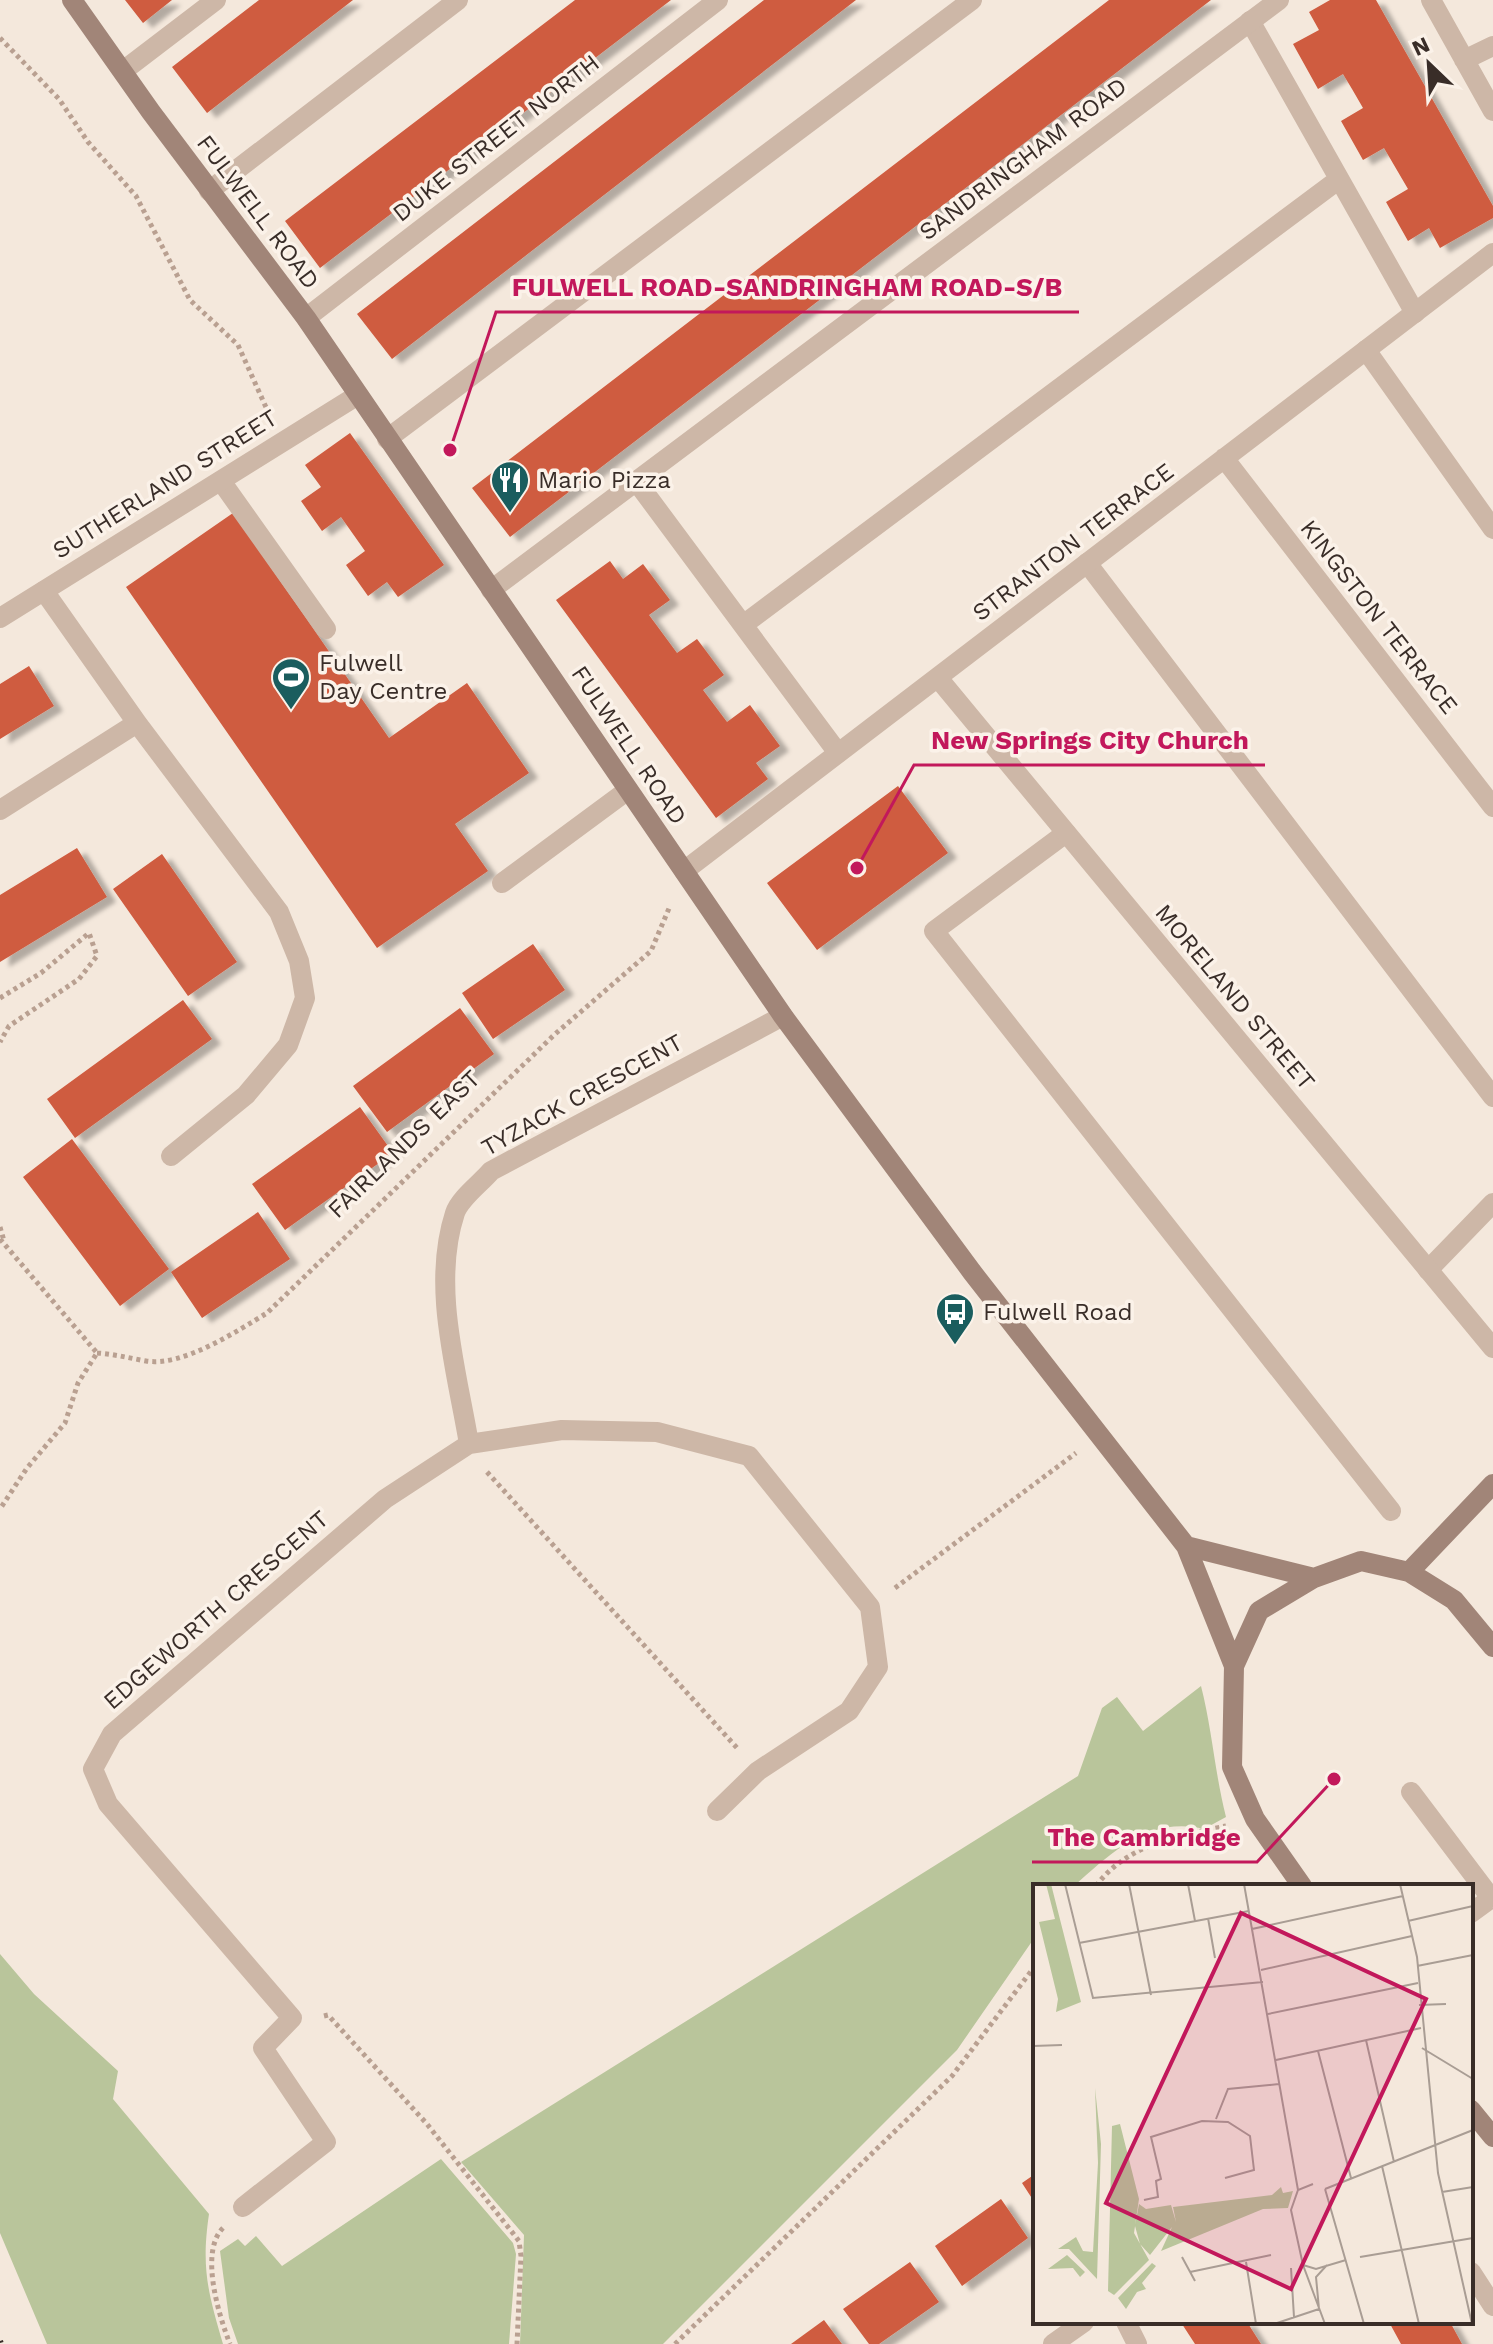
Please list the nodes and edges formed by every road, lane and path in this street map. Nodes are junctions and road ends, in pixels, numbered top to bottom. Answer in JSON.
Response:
{"nodes":[{"id":1,"x":72,"y":0,"type":"edge"},
{"id":2,"x":216,"y":0,"type":"edge"},
{"id":3,"x":458,"y":0,"type":"edge"},
{"id":4,"x":718,"y":0,"type":"edge"},
{"id":5,"x":972,"y":0,"type":"edge"},
{"id":6,"x":1279,"y":0,"type":"edge"},
{"id":7,"x":1431,"y":0,"type":"edge"},
{"id":8,"x":1250,"y":21,"type":"junction"},
{"id":9,"x":0,"y":38,"type":"edge"},
{"id":10,"x":1493,"y":46,"type":"edge"},
{"id":11,"x":1464,"y":60,"type":"junction"},
{"id":12,"x":123,"y":71,"type":"junction"},
{"id":13,"x":1493,"y":111,"type":"edge"},
{"id":14,"x":1338,"y":180,"type":"junction"},
{"id":15,"x":209,"y":191,"type":"junction"},
{"id":16,"x":1493,"y":253,"type":"edge"},
{"id":17,"x":1415,"y":313,"type":"junction"},
{"id":18,"x":306,"y":318,"type":"junction"},
{"id":19,"x":1366,"y":350,"type":"junction"},
{"id":20,"x":358,"y":395,"type":"junction"},
{"id":21,"x":387,"y":439,"type":"junction"},
{"id":22,"x":282,"y":442,"type":"junction"},
{"id":23,"x":1224,"y":458,"type":"junction"},
{"id":24,"x":221,"y":481,"type":"junction"},
{"id":25,"x":636,"y":481,"type":"junction"},
{"id":26,"x":1493,"y":529,"type":"edge"},
{"id":27,"x":1087,"y":563,"type":"junction"},
{"id":28,"x":491,"y":590,"type":"junction"},
{"id":29,"x":44,"y":591,"type":"junction"},
{"id":30,"x":0,"y":618,"type":"edge"},
{"id":31,"x":743,"y":625,"type":"junction"},
{"id":32,"x":326,"y":629,"type":"dead end"},
{"id":33,"x":938,"y":678,"type":"junction"},
{"id":34,"x":137,"y":723,"type":"junction"},
{"id":35,"x":838,"y":753,"type":"junction"},
{"id":36,"x":628,"y":790,"type":"junction"},
{"id":37,"x":1493,"y":807,"type":"edge"},
{"id":38,"x":0,"y":810,"type":"edge"},
{"id":39,"x":1066,"y":833,"type":"junction"},
{"id":40,"x":684,"y":871,"type":"junction"},
{"id":41,"x":502,"y":883,"type":"dead end"},
{"id":42,"x":0,"y":998,"type":"edge"},
{"id":43,"x":783,"y":1016,"type":"junction"},
{"id":44,"x":0,"y":1042,"type":"edge"},
{"id":45,"x":1493,"y":1097,"type":"edge"},
{"id":46,"x":171,"y":1156,"type":"dead end"},
{"id":47,"x":1493,"y":1203,"type":"edge"},
{"id":48,"x":0,"y":1227,"type":"edge"},
{"id":49,"x":2,"y":1240,"type":"edge"},
{"id":50,"x":1428,"y":1270,"type":"junction"},
{"id":51,"x":1493,"y":1348,"type":"edge"},
{"id":52,"x":97,"y":1353,"type":"junction"},
{"id":53,"x":1100,"y":1436,"type":"junction"},
{"id":54,"x":469,"y":1444,"type":"junction"},
{"id":55,"x":1493,"y":1484,"type":"edge"},
{"id":56,"x":0,"y":1509,"type":"edge"},
{"id":57,"x":1391,"y":1511,"type":"dead end"},
{"id":58,"x":1186,"y":1546,"type":"junction"},
{"id":59,"x":1409,"y":1572,"type":"junction"},
{"id":60,"x":1314,"y":1578,"type":"junction"},
{"id":61,"x":870,"y":1607,"type":"junction"},
{"id":62,"x":1493,"y":1647,"type":"edge"},
{"id":63,"x":1234,"y":1666,"type":"junction"},
{"id":64,"x":758,"y":1771,"type":"junction"},
{"id":65,"x":1411,"y":1792,"type":"dead end"},
{"id":66,"x":717,"y":1811,"type":"dead end"},
{"id":67,"x":1255,"y":1819,"type":"junction"},
{"id":68,"x":1098,"y":1884,"type":"edge"},
{"id":69,"x":1301,"y":1884,"type":"edge"},
{"id":70,"x":1492,"y":1898,"type":"edge"},
{"id":71,"x":1473,"y":1912,"type":"edge"},
{"id":72,"x":1033,"y":1969,"type":"edge"},
{"id":73,"x":292,"y":2018,"type":"junction"},
{"id":74,"x":1473,"y":2112,"type":"edge"},
{"id":75,"x":1493,"y":2137,"type":"edge"},
{"id":76,"x":243,"y":2207,"type":"joint"},
{"id":77,"x":1473,"y":2275,"type":"edge"},
{"id":78,"x":1493,"y":2306,"type":"edge"},
{"id":79,"x":1081,"y":2324,"type":"edge"},
{"id":80,"x":1127,"y":2324,"type":"edge"},
{"id":81,"x":230,"y":2344,"type":"edge"},
{"id":82,"x":517,"y":2344,"type":"edge"},
{"id":83,"x":675,"y":2344,"type":"edge"},
{"id":84,"x":1053,"y":2344,"type":"edge"},
{"id":85,"x":1137,"y":2344,"type":"edge"}],
"edges":[{"from":1,"to":12,"type":"street","name":"FULWELL ROAD"},
{"from":2,"to":12,"type":"street"},
{"from":3,"to":15,"type":"street"},
{"from":4,"to":18,"type":"street","name":"DUKE STREET NORTH"},
{"from":5,"to":21,"type":"street"},
{"from":6,"to":8,"type":"street","name":"SANDRINGHAM ROAD"},
{"from":7,"to":11,"type":"street"},
{"from":8,"to":14,"type":"street"},
{"from":8,"to":25,"type":"street","name":"SANDRINGHAM ROAD"},
{"from":9,"to":22,"type":"path"},
{"from":10,"to":11,"type":"street"},
{"from":11,"to":13,"type":"street"},
{"from":12,"to":15,"type":"street","name":"FULWELL ROAD"},
{"from":14,"to":17,"type":"street"},
{"from":14,"to":31,"type":"street"},
{"from":15,"to":18,"type":"street","name":"FULWELL ROAD"},
{"from":16,"to":17,"type":"street","name":"STRANTON TERRACE"},
{"from":17,"to":19,"type":"street","name":"STRANTON TERRACE"},
{"from":18,"to":20,"type":"street","name":"FULWELL ROAD"},
{"from":19,"to":23,"type":"street","name":"STRANTON TERRACE"},
{"from":19,"to":26,"type":"street"},
{"from":20,"to":21,"type":"street","name":"FULWELL ROAD"},
{"from":20,"to":22,"type":"street","name":"SUTHERLAND STREET"},
{"from":21,"to":28,"type":"street","name":"FULWELL ROAD"},
{"from":22,"to":24,"type":"street","name":"SUTHERLAND STREET"},
{"from":23,"to":27,"type":"street","name":"STRANTON TERRACE"},
{"from":23,"to":37,"type":"street","name":"KINGSTON TERRACE"},
{"from":24,"to":29,"type":"street","name":"SUTHERLAND STREET"},
{"from":24,"to":32,"type":"street"},
{"from":25,"to":28,"type":"street","name":"SANDRINGHAM ROAD"},
{"from":25,"to":31,"type":"street"},
{"from":27,"to":33,"type":"street","name":"STRANTON TERRACE"},
{"from":27,"to":45,"type":"street"},
{"from":28,"to":36,"type":"street","name":"FULWELL ROAD"},
{"from":29,"to":30,"type":"street","name":"SUTHERLAND STREET"},
{"from":29,"to":34,"type":"street"},
{"from":31,"to":35,"type":"street"},
{"from":33,"to":35,"type":"street","name":"STRANTON TERRACE"},
{"from":33,"to":39,"type":"street","name":"MORELAND STREET"},
{"from":34,"to":38,"type":"street"},
{"from":34,"to":46,"type":"street"},
{"from":35,"to":40,"type":"street","name":"STRANTON TERRACE"},
{"from":36,"to":40,"type":"street","name":"FULWELL ROAD"},
{"from":36,"to":41,"type":"street"},
{"from":39,"to":50,"type":"street","name":"MORELAND STREET"},
{"from":39,"to":57,"type":"street"},
{"from":40,"to":43,"type":"street","name":"FULWELL ROAD"},
{"from":40,"to":52,"type":"path","name":"FAIRLANDS EAST"},
{"from":42,"to":44,"type":"path"},
{"from":43,"to":53,"type":"street","name":"FULWELL ROAD"},
{"from":43,"to":54,"type":"street","name":"TYZACK CRESCENT"},
{"from":47,"to":50,"type":"street"},
{"from":48,"to":49,"type":"path"},
{"from":49,"to":52,"type":"path"},
{"from":50,"to":51,"type":"street","name":"MORELAND STREET"},
{"from":52,"to":56,"type":"path"},
{"from":53,"to":58,"type":"street","name":"FULWELL ROAD"},
{"from":53,"to":61,"type":"path"},
{"from":54,"to":61,"type":"street"},
{"from":54,"to":64,"type":"path"},
{"from":54,"to":73,"type":"street","name":"EDGEWORTH CRESCENT"},
{"from":55,"to":59,"type":"street"},
{"from":58,"to":60,"type":"street"},
{"from":58,"to":63,"type":"street","name":"FULWELL ROAD"},
{"from":59,"to":60,"type":"street","name":"FULWELL ROAD"},
{"from":59,"to":62,"type":"street","name":"FULWELL ROAD"},
{"from":60,"to":63,"type":"street","name":"FULWELL ROAD"},
{"from":61,"to":64,"type":"street"},
{"from":63,"to":67,"type":"street","name":"FULWELL ROAD"},
{"from":64,"to":66,"type":"street"},
{"from":65,"to":70,"type":"street"},
{"from":67,"to":68,"type":"path"},
{"from":67,"to":69,"type":"street","name":"FULWELL ROAD"},
{"from":70,"to":71,"type":"street"},
{"from":72,"to":83,"type":"path"},
{"from":73,"to":76,"type":"street"},
{"from":73,"to":82,"type":"path"},
{"from":74,"to":75,"type":"street"},
{"from":76,"to":81,"type":"path"},
{"from":77,"to":78,"type":"street"},
{"from":79,"to":84,"type":"street"},
{"from":80,"to":85,"type":"street"}]}
